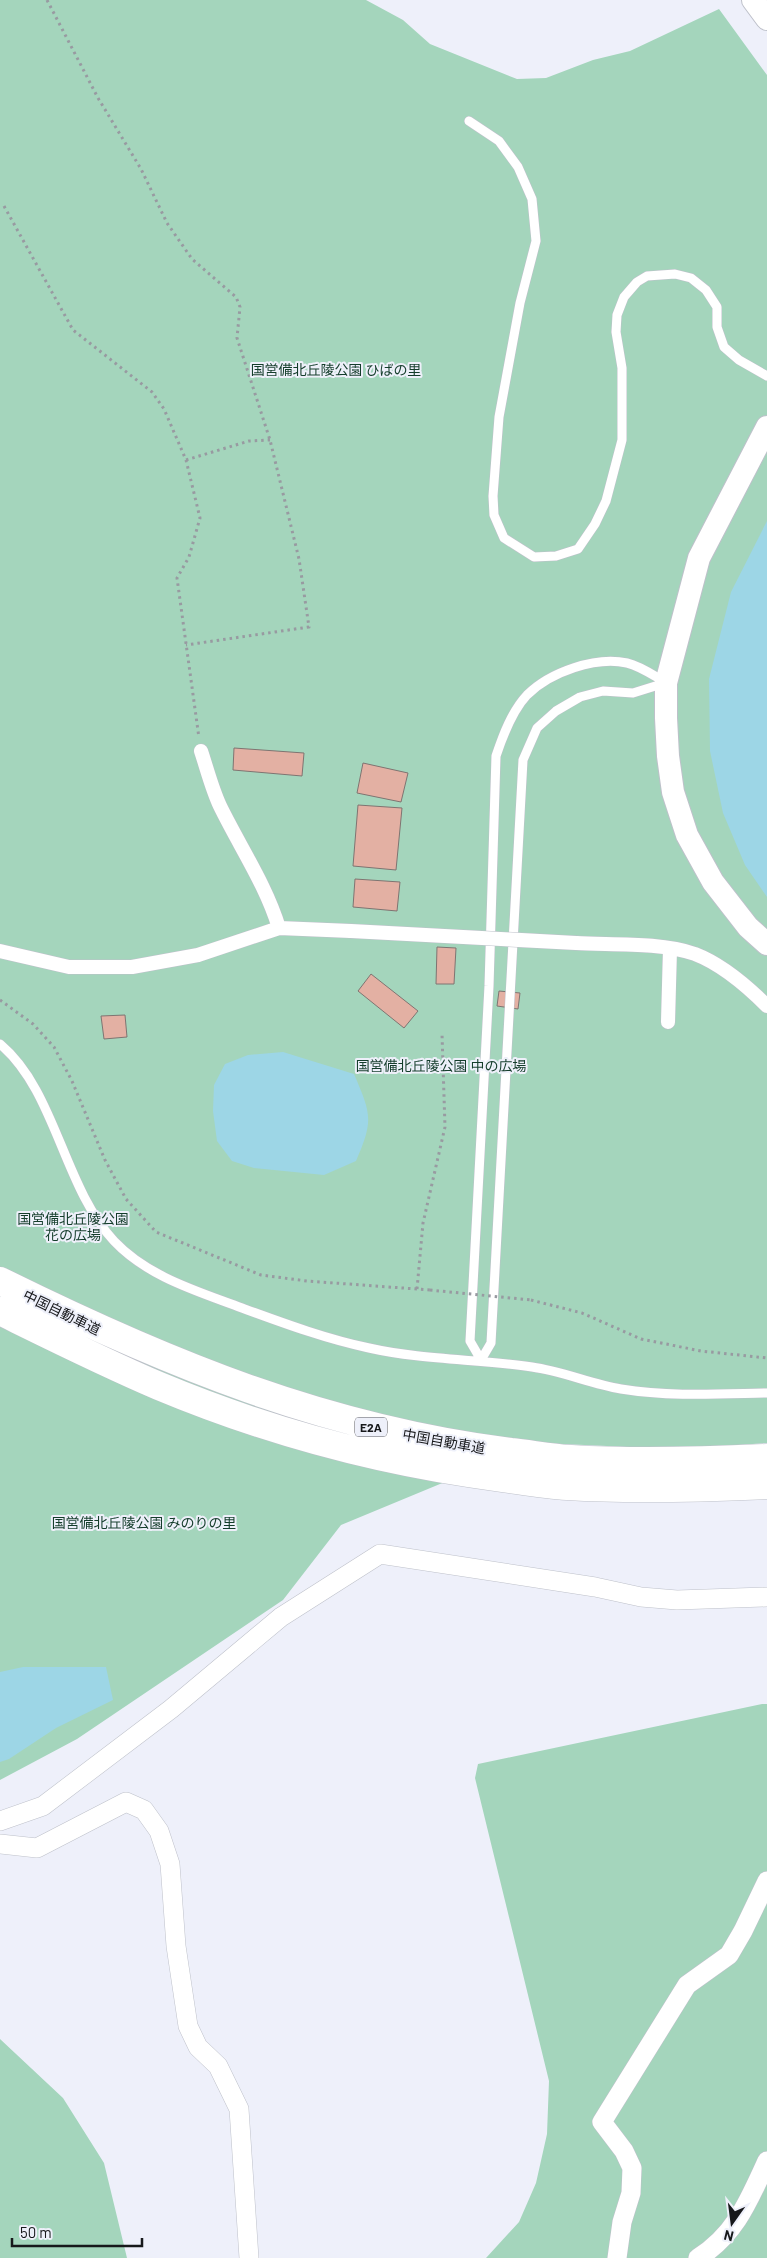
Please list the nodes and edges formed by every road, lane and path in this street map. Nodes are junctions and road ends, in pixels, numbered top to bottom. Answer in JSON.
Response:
{"nodes":[{"id":1,"x":47,"y":0,"type":"edge"},
{"id":2,"x":754,"y":0,"type":"edge"},
{"id":3,"x":767,"y":19,"type":"edge"},
{"id":4,"x":469,"y":121,"type":"dead end"},
{"id":5,"x":4,"y":206,"type":"dead end"},
{"id":6,"x":767,"y":376,"type":"edge"},
{"id":7,"x":767,"y":427,"type":"edge"},
{"id":8,"x":270,"y":440,"type":"junction"},
{"id":9,"x":186,"y":460,"type":"junction"},
{"id":10,"x":186,"y":645,"type":"junction"},
{"id":11,"x":666,"y":683,"type":"junction"},
{"id":12,"x":202,"y":751,"type":"joint"},
{"id":13,"x":279,"y":928,"type":"junction"},
{"id":14,"x":767,"y":944,"type":"edge"},
{"id":15,"x":670,"y":949,"type":"junction"},
{"id":16,"x":0,"y":951,"type":"edge"},
{"id":17,"x":0,"y":1000,"type":"edge"},
{"id":18,"x":767,"y":1006,"type":"edge"},
{"id":19,"x":668,"y":1022,"type":"dead end"},
{"id":20,"x":442,"y":1034,"type":"dead end"},
{"id":21,"x":0,"y":1044,"type":"edge"},
{"id":22,"x":0,"y":1281,"type":"edge"},
{"id":23,"x":418,"y":1288,"type":"junction"},
{"id":24,"x":0,"y":1311,"type":"edge"},
{"id":25,"x":767,"y":1358,"type":"edge"},
{"id":26,"x":480,"y":1360,"type":"junction"},
{"id":27,"x":767,"y":1393,"type":"edge"},
{"id":28,"x":767,"y":1458,"type":"edge"},
{"id":29,"x":767,"y":1485,"type":"edge"},
{"id":30,"x":767,"y":1597,"type":"edge"},
{"id":31,"x":0,"y":1821,"type":"edge"},
{"id":32,"x":0,"y":1844,"type":"edge"},
{"id":33,"x":767,"y":1881,"type":"edge"},
{"id":34,"x":767,"y":2161,"type":"edge"},
{"id":35,"x":727,"y":2234,"type":"junction"},
{"id":36,"x":249,"y":2258,"type":"edge"},
{"id":37,"x":617,"y":2258,"type":"edge"},
{"id":38,"x":698,"y":2258,"type":"edge"},
{"id":39,"x":727,"y":2258,"type":"edge"}],
"edges":[{"from":1,"to":8,"type":"path"},
{"from":2,"to":3,"type":"street"},
{"from":4,"to":6,"type":"lane"},
{"from":5,"to":9,"type":"path"},
{"from":7,"to":11,"type":"street"},
{"from":8,"to":9,"type":"path"},
{"from":8,"to":10,"type":"path"},
{"from":9,"to":10,"type":"path"},
{"from":10,"to":12,"type":"path"},
{"from":11,"to":14,"type":"street"},
{"from":11,"to":26,"type":"lane"},
{"from":11,"to":26,"type":"lane"},
{"from":12,"to":13,"type":"street"},
{"from":13,"to":15,"type":"street","bridge":true},
{"from":13,"to":16,"type":"street"},
{"from":15,"to":18,"type":"street"},
{"from":15,"to":19,"type":"street"},
{"from":17,"to":23,"type":"path"},
{"from":20,"to":23,"type":"path"},
{"from":21,"to":26,"type":"lane"},
{"from":22,"to":28,"type":"highway","name":"中国自動車道","number":"E2A"},
{"from":23,"to":25,"type":"path","bridge":true},
{"from":24,"to":29,"type":"highway","name":"中国自動車道","number":"E2A"},
{"from":26,"to":27,"type":"lane"},
{"from":30,"to":31,"type":"street"},
{"from":32,"to":36,"type":"street"},
{"from":33,"to":37,"type":"street"},
{"from":34,"to":35,"type":"street"},
{"from":35,"to":38,"type":"street"},
{"from":35,"to":39,"type":"street"}]}
